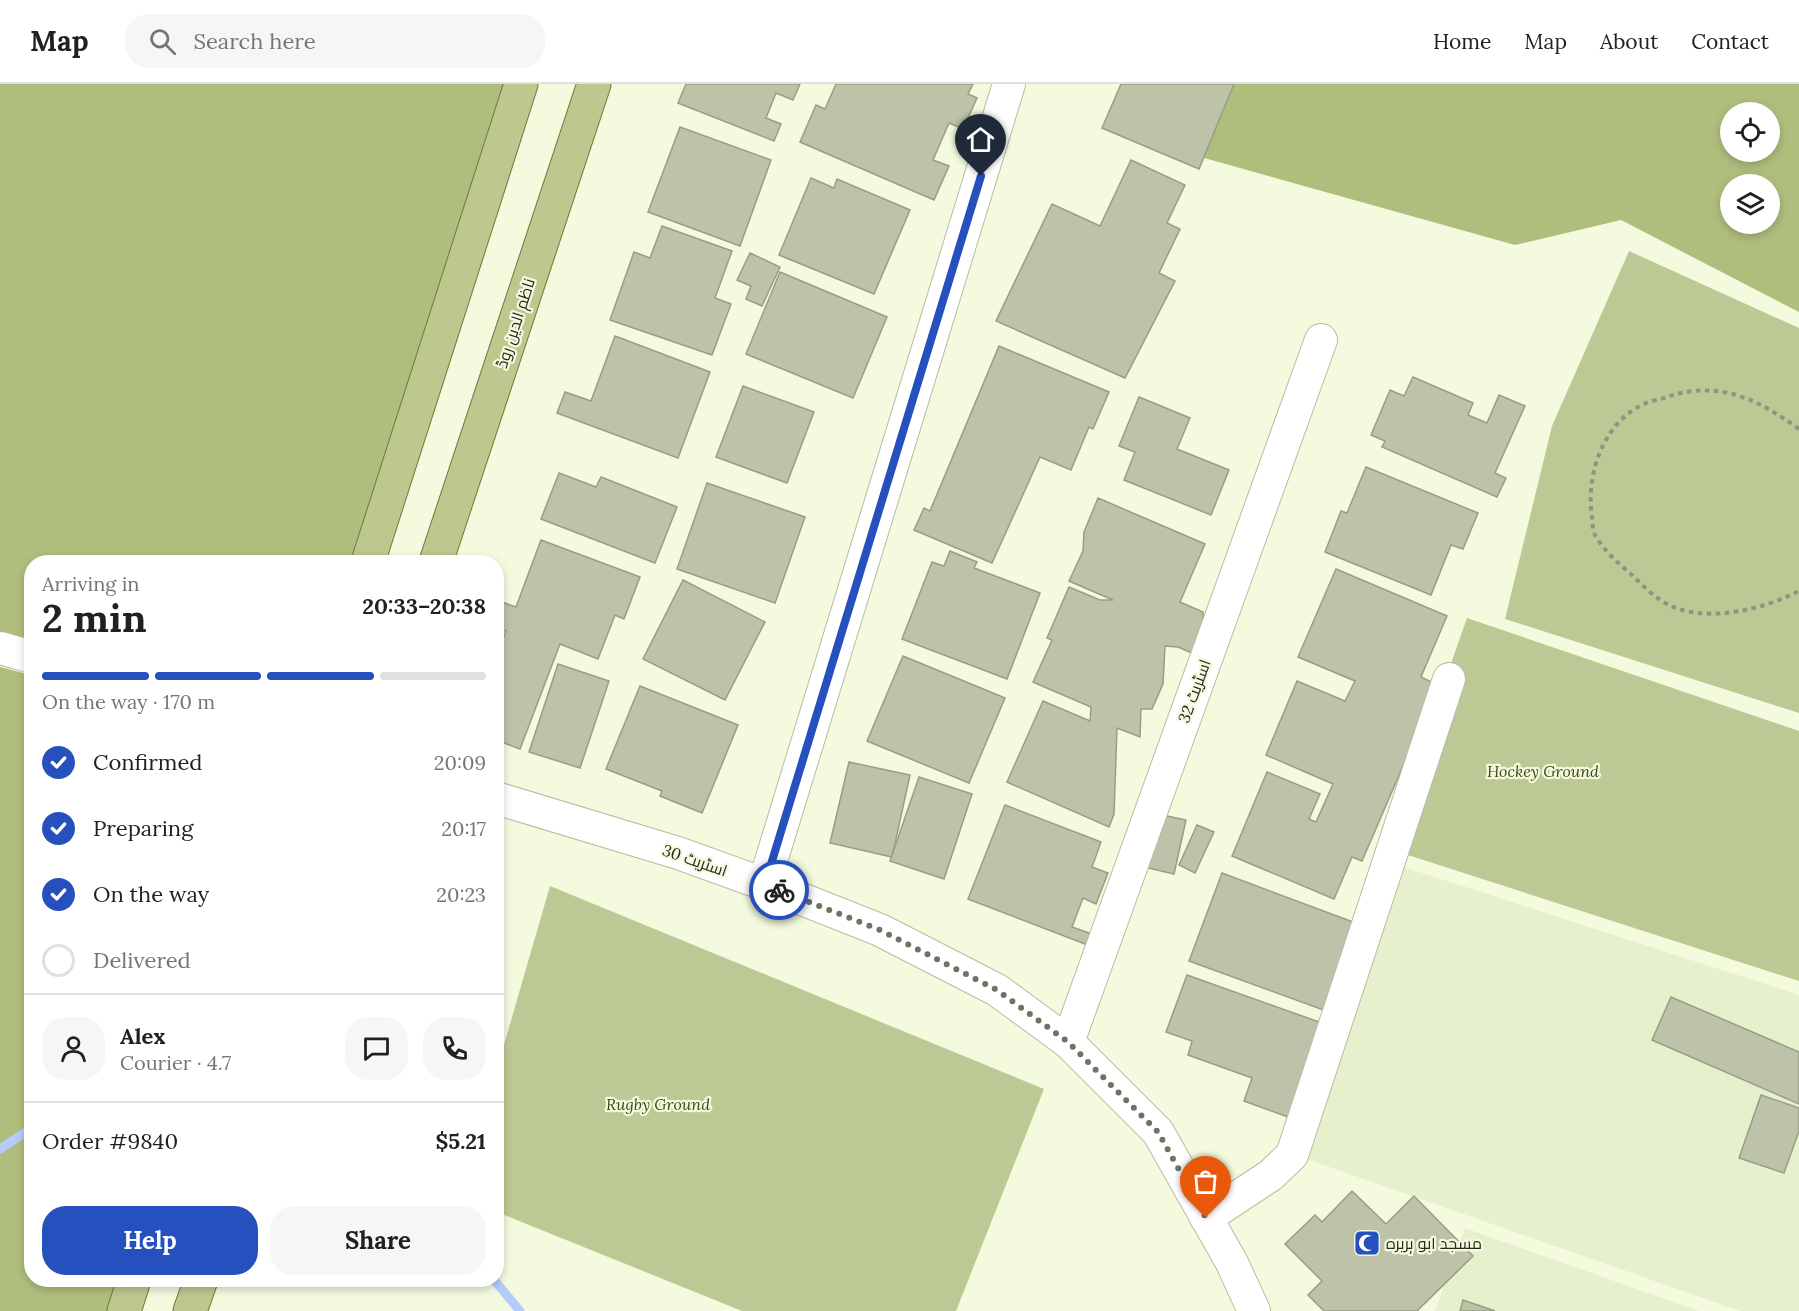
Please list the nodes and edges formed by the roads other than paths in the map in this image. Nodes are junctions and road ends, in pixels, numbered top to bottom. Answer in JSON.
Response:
{"nodes":[{"id":1,"x":521,"y":84,"type":"edge"},
{"id":2,"x":594,"y":84,"type":"edge"},
{"id":3,"x":1009,"y":84,"type":"edge"},
{"id":4,"x":1321,"y":340,"type":"dead end"},
{"id":5,"x":370,"y":555,"type":"edge"},
{"id":6,"x":438,"y":555,"type":"edge"},
{"id":7,"x":0,"y":648,"type":"edge"},
{"id":8,"x":24,"y":655,"type":"edge"},
{"id":9,"x":1449,"y":679,"type":"dead end"},
{"id":10,"x":504,"y":800,"type":"edge"},
{"id":11,"x":765,"y":884,"type":"junction"},
{"id":12,"x":1068,"y":1042,"type":"junction"},
{"id":13,"x":1206,"y":1218,"type":"junction"},
{"id":14,"x":132,"y":1287,"type":"edge"},
{"id":15,"x":199,"y":1287,"type":"edge"},
{"id":16,"x":124,"y":1311,"type":"edge"},
{"id":17,"x":190,"y":1311,"type":"edge"},
{"id":18,"x":1254,"y":1311,"type":"edge"}],
"edges":[{"from":1,"to":5,"type":"main road"},
{"from":2,"to":6,"type":"main road","name":"ناظم الدین روڈ"},
{"from":3,"to":11,"type":"street"},
{"from":4,"to":12,"type":"street","name":"اسٹریٹ 32"},
{"from":7,"to":8,"type":"street"},
{"from":9,"to":13,"type":"street"},
{"from":10,"to":11,"type":"street","name":"اسٹریٹ 30"},
{"from":11,"to":12,"type":"street","name":"اسٹریٹ 30"},
{"from":12,"to":13,"type":"street","name":"اسٹریٹ 30"},
{"from":13,"to":18,"type":"street","name":"اسٹریٹ 30"},
{"from":14,"to":16,"type":"main road"},
{"from":15,"to":17,"type":"main road"}]}
